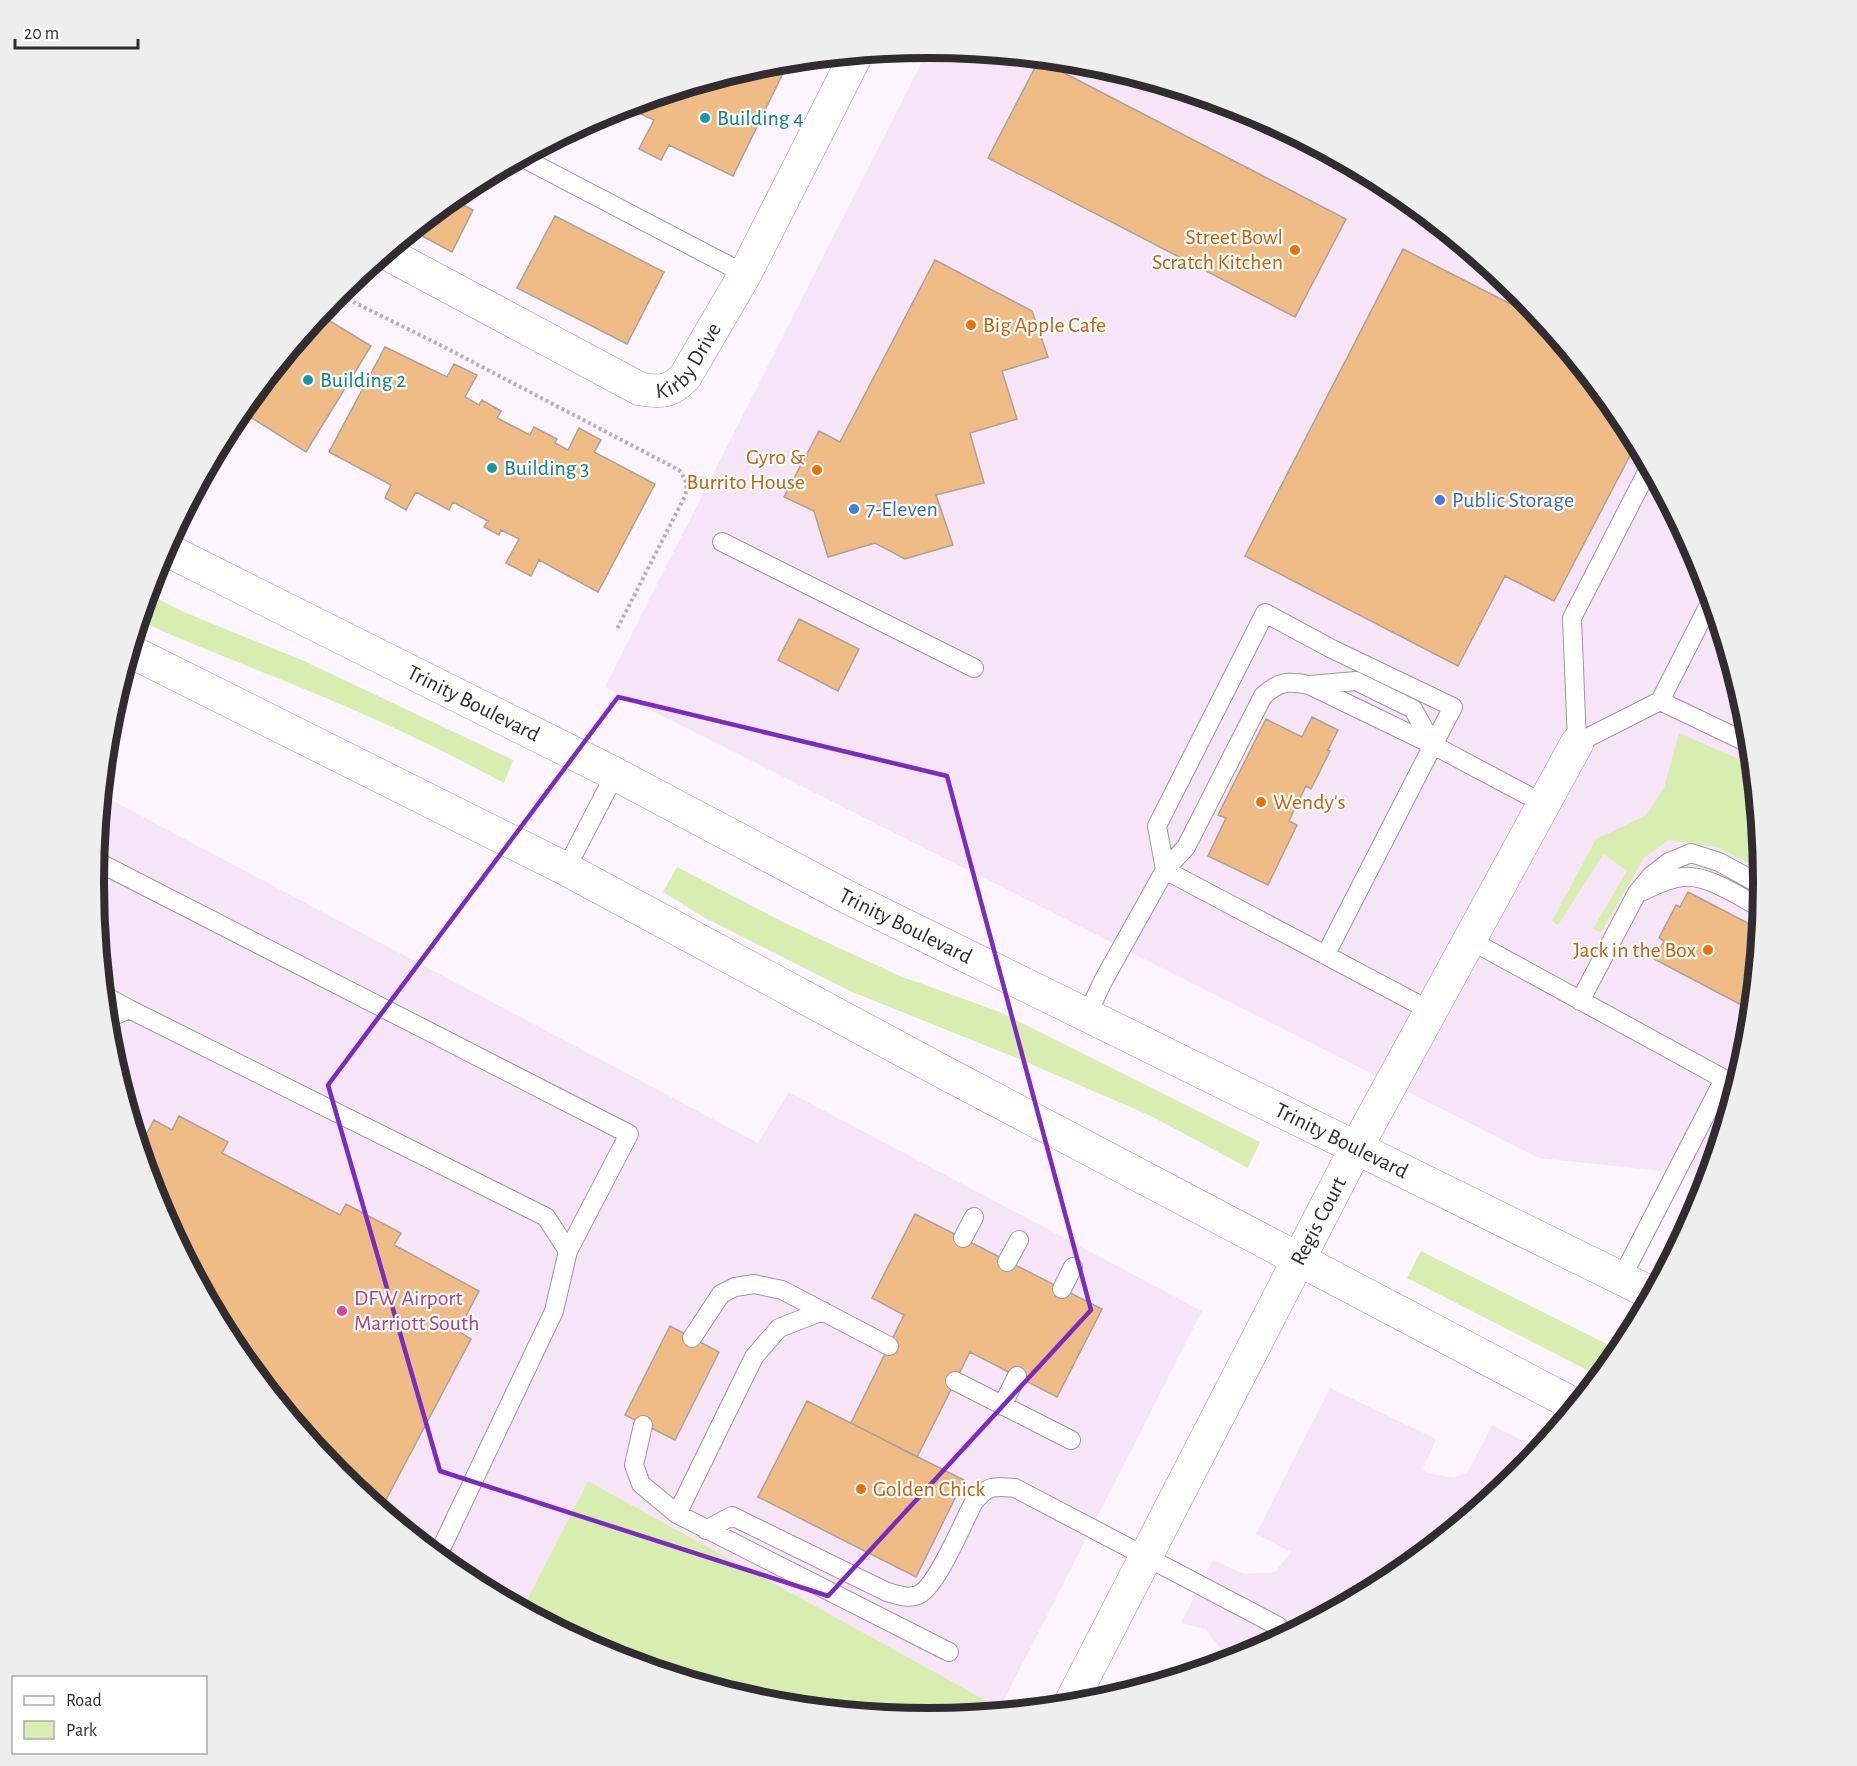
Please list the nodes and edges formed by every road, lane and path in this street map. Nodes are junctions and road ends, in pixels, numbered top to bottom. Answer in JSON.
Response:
{"nodes":[{"id":1,"x":852,"y":63,"type":"edge"},
{"id":2,"x":530,"y":162,"type":"edge"},
{"id":3,"x":393,"y":256,"type":"edge"},
{"id":4,"x":744,"y":274,"type":"junction"},
{"id":5,"x":346,"y":299,"type":"edge"},
{"id":6,"x":1645,"y":475,"type":"edge"},
{"id":7,"x":722,"y":542,"type":"dead end"},
{"id":8,"x":173,"y":553,"type":"edge"},
{"id":9,"x":1706,"y":610,"type":"edge"},
{"id":10,"x":616,"y":631,"type":"dead end"},
{"id":11,"x":137,"y":654,"type":"edge"},
{"id":12,"x":974,"y":668,"type":"dead end"},
{"id":13,"x":1309,"y":685,"type":"junction"},
{"id":14,"x":1660,"y":701,"type":"junction"},
{"id":15,"x":1740,"y":739,"type":"edge"},
{"id":16,"x":1577,"y":743,"type":"junction"},
{"id":17,"x":1433,"y":745,"type":"junction"},
{"id":18,"x":615,"y":774,"type":"junction"},
{"id":19,"x":1544,"y":804,"type":"junction"},
{"id":20,"x":105,"y":865,"type":"edge"},
{"id":21,"x":566,"y":869,"type":"junction"},
{"id":22,"x":1165,"y":870,"type":"junction"},
{"id":23,"x":1753,"y":880,"type":"edge"},
{"id":24,"x":1637,"y":893,"type":"junction"},
{"id":25,"x":1752,"y":903,"type":"edge"},
{"id":26,"x":1470,"y":940,"type":"junction"},
{"id":27,"x":1326,"y":954,"type":"junction"},
{"id":28,"x":113,"y":1000,"type":"edge"},
{"id":29,"x":1580,"y":1001,"type":"junction"},
{"id":30,"x":129,"y":1009,"type":"junction"},
{"id":31,"x":1431,"y":1011,"type":"junction"},
{"id":32,"x":115,"y":1015,"type":"edge"},
{"id":33,"x":1087,"y":1015,"type":"junction"},
{"id":34,"x":1728,"y":1081,"type":"edge"},
{"id":35,"x":1727,"y":1087,"type":"edge"},
{"id":36,"x":1356,"y":1148,"type":"junction"},
{"id":37,"x":974,"y":1217,"type":"dead end"},
{"id":38,"x":963,"y":1238,"type":"dead end"},
{"id":39,"x":1019,"y":1240,"type":"dead end"},
{"id":40,"x":568,"y":1251,"type":"junction"},
{"id":41,"x":1300,"y":1259,"type":"junction"},
{"id":42,"x":1007,"y":1262,"type":"dead end"},
{"id":43,"x":1073,"y":1267,"type":"dead end"},
{"id":44,"x":1621,"y":1279,"type":"junction"},
{"id":45,"x":1062,"y":1289,"type":"dead end"},
{"id":46,"x":1646,"y":1290,"type":"edge"},
{"id":47,"x":823,"y":1311,"type":"junction"},
{"id":48,"x":692,"y":1338,"type":"dead end"},
{"id":49,"x":889,"y":1346,"type":"dead end"},
{"id":50,"x":1017,"y":1376,"type":"dead end"},
{"id":51,"x":955,"y":1382,"type":"dead end"},
{"id":52,"x":1569,"y":1402,"type":"edge"},
{"id":53,"x":1002,"y":1406,"type":"junction"},
{"id":54,"x":643,"y":1425,"type":"dead end"},
{"id":55,"x":1071,"y":1440,"type":"dead end"},
{"id":56,"x":677,"y":1514,"type":"junction"},
{"id":57,"x":706,"y":1530,"type":"junction"},
{"id":58,"x":441,"y":1548,"type":"edge"},
{"id":59,"x":1146,"y":1558,"type":"junction"},
{"id":60,"x":1278,"y":1626,"type":"dead end"},
{"id":61,"x":949,"y":1652,"type":"dead end"},
{"id":62,"x":1075,"y":1694,"type":"edge"}],
"edges":[{"from":1,"to":4,"type":"main road","name":"Kirby Drive"},
{"from":2,"to":4,"type":"lane"},
{"from":3,"to":4,"type":"main road","name":"Kirby Drive"},
{"from":5,"to":10,"type":"path"},
{"from":6,"to":16,"type":"lane"},
{"from":7,"to":12,"type":"lane"},
{"from":8,"to":18,"type":"main road","name":"Trinity Boulevard"},
{"from":9,"to":14,"type":"lane"},
{"from":11,"to":21,"type":"main road"},
{"from":13,"to":17,"type":"lane"},
{"from":13,"to":17,"type":"lane"},
{"from":13,"to":22,"type":"lane"},
{"from":14,"to":15,"type":"lane"},
{"from":14,"to":16,"type":"lane"},
{"from":16,"to":19,"type":"main road","name":"Regis Court"},
{"from":17,"to":19,"type":"lane"},
{"from":17,"to":22,"type":"lane"},
{"from":17,"to":27,"type":"lane"},
{"from":18,"to":21,"type":"lane"},
{"from":18,"to":33,"type":"main road","name":"Trinity Boulevard"},
{"from":19,"to":26,"type":"main road","name":"Regis Court"},
{"from":20,"to":40,"type":"lane"},
{"from":21,"to":41,"type":"main road"},
{"from":22,"to":27,"type":"lane"},
{"from":22,"to":33,"type":"lane"},
{"from":23,"to":24,"type":"lane"},
{"from":24,"to":25,"type":"lane"},
{"from":24,"to":29,"type":"lane"},
{"from":26,"to":29,"type":"lane"},
{"from":26,"to":31,"type":"main road","name":"Regis Court"},
{"from":27,"to":31,"type":"lane"},
{"from":28,"to":30,"type":"lane"},
{"from":29,"to":34,"type":"lane"},
{"from":30,"to":32,"type":"lane"},
{"from":30,"to":40,"type":"lane"},
{"from":31,"to":36,"type":"main road","name":"Regis Court"},
{"from":33,"to":36,"type":"main road","name":"Trinity Boulevard"},
{"from":35,"to":44,"type":"lane"},
{"from":36,"to":41,"type":"main road","name":"Regis Court"},
{"from":36,"to":44,"type":"main road","name":"Trinity Boulevard"},
{"from":37,"to":38,"type":"lane"},
{"from":39,"to":42,"type":"lane"},
{"from":40,"to":58,"type":"lane"},
{"from":41,"to":52,"type":"main road"},
{"from":41,"to":59,"type":"main road","name":"Regis Court"},
{"from":43,"to":45,"type":"lane"},
{"from":44,"to":46,"type":"main road","name":"Trinity Boulevard"},
{"from":47,"to":48,"type":"lane"},
{"from":47,"to":49,"type":"lane"},
{"from":47,"to":56,"type":"lane"},
{"from":50,"to":53,"type":"lane"},
{"from":51,"to":53,"type":"lane"},
{"from":53,"to":55,"type":"lane"},
{"from":54,"to":56,"type":"lane"},
{"from":56,"to":57,"type":"lane"},
{"from":57,"to":59,"type":"lane"},
{"from":57,"to":61,"type":"lane"},
{"from":59,"to":60,"type":"lane"},
{"from":59,"to":62,"type":"main road","name":"Regis Court"}]}
